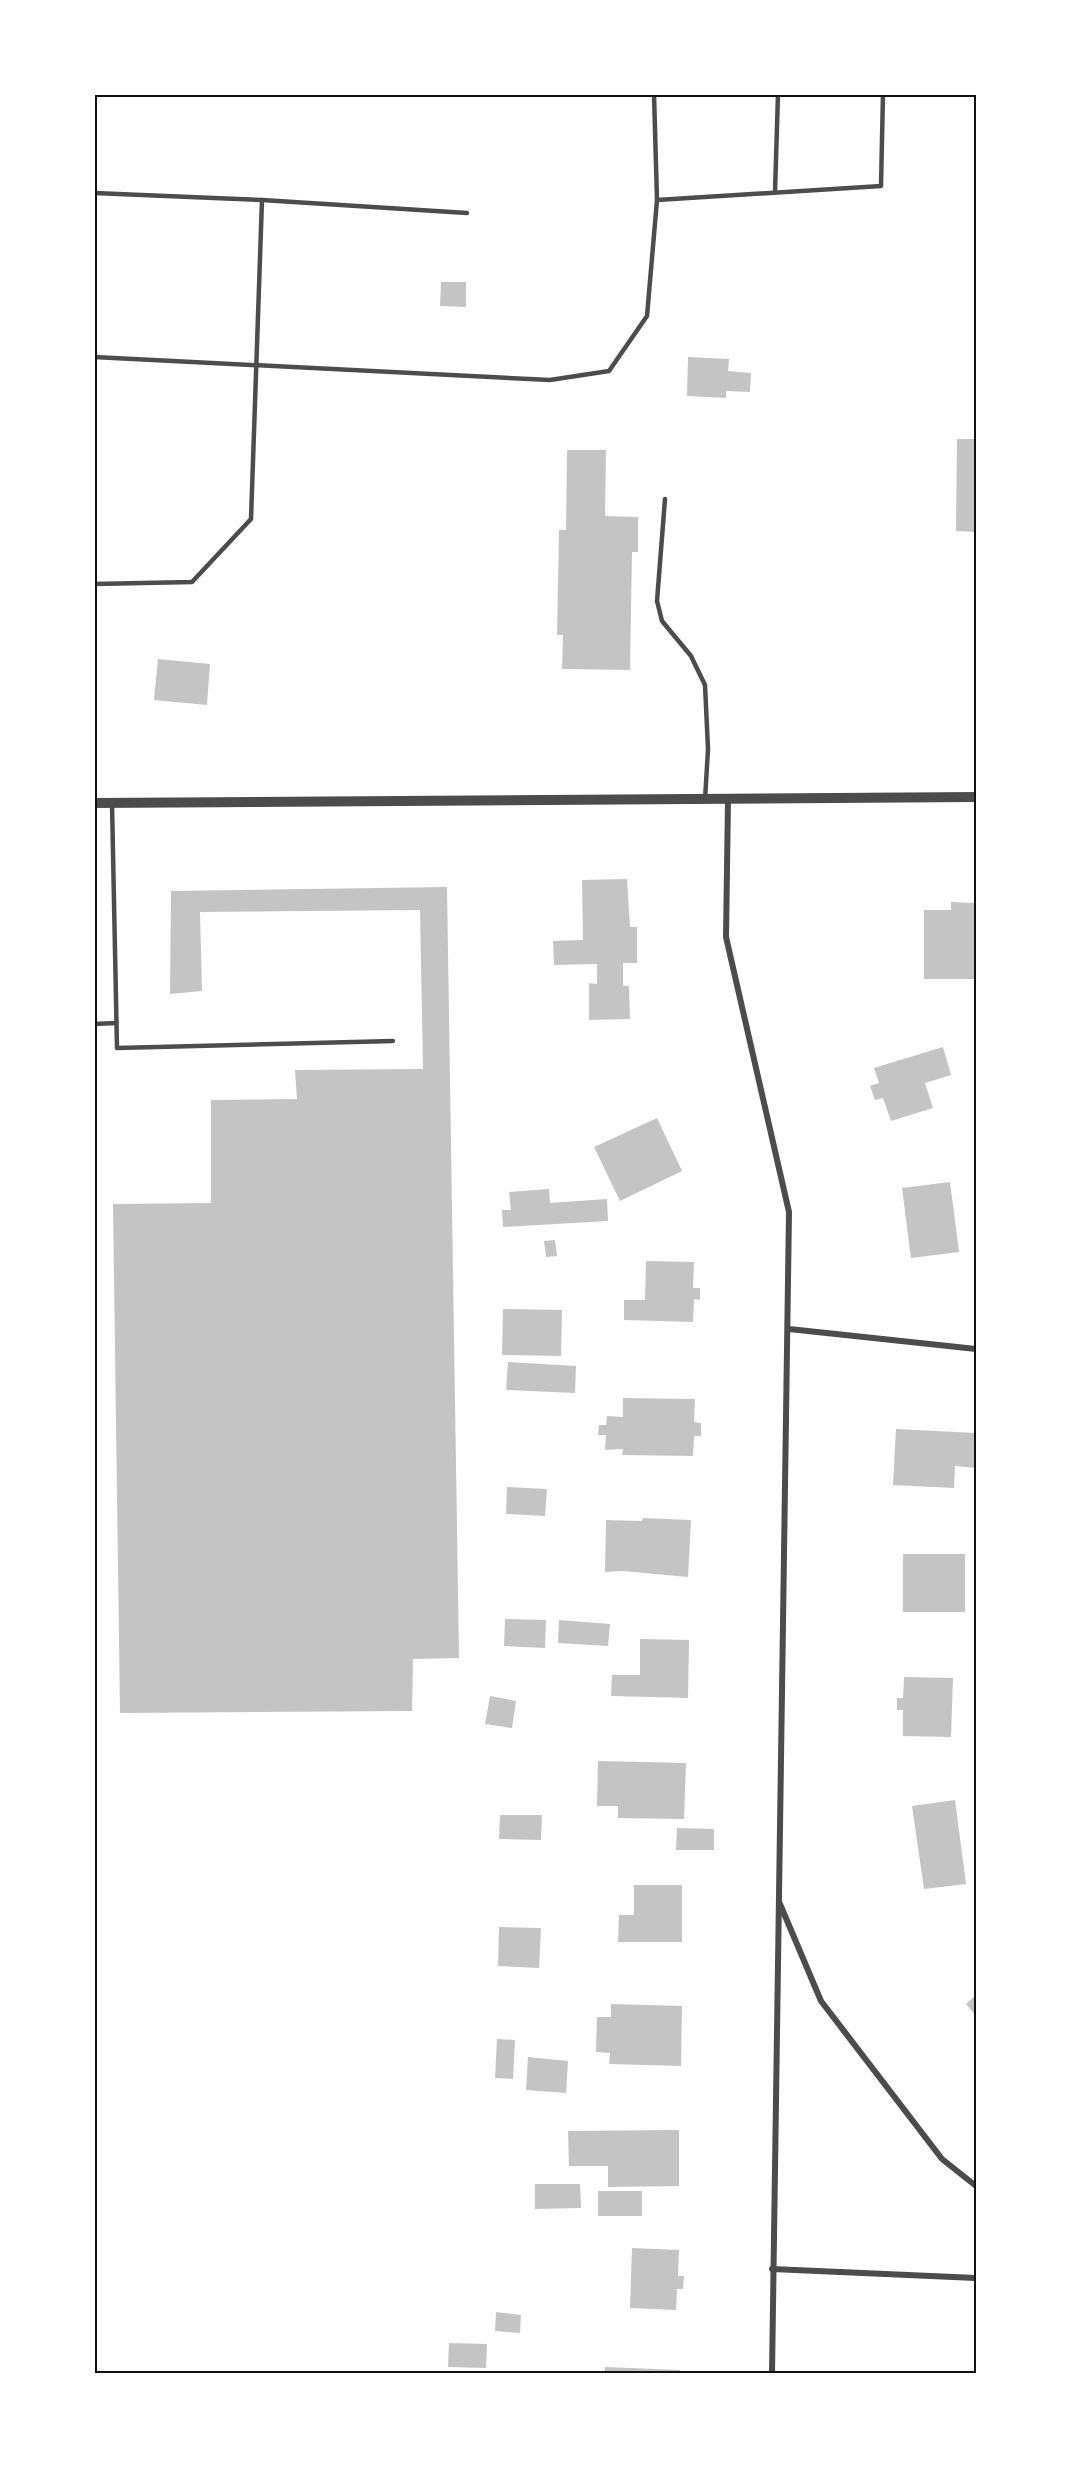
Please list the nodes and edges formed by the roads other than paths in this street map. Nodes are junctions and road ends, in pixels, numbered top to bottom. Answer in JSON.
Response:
{"nodes":[{"id":1,"x":654,"y":94,"type":"edge"},
{"id":2,"x":778,"y":94,"type":"edge"},
{"id":3,"x":883,"y":94,"type":"edge"},
{"id":4,"x":776,"y":192,"type":"junction"},
{"id":5,"x":94,"y":193,"type":"edge"},
{"id":6,"x":262,"y":200,"type":"junction"},
{"id":7,"x":657,"y":200,"type":"junction"},
{"id":8,"x":467,"y":213,"type":"dead end"},
{"id":9,"x":94,"y":357,"type":"edge"},
{"id":10,"x":256,"y":366,"type":"junction"},
{"id":11,"x":665,"y":499,"type":"dead end"},
{"id":12,"x":94,"y":584,"type":"edge"},
{"id":13,"x":976,"y":797,"type":"edge"},
{"id":14,"x":705,"y":800,"type":"junction"},
{"id":15,"x":728,"y":800,"type":"junction"},
{"id":16,"x":94,"y":803,"type":"edge"},
{"id":17,"x":112,"y":803,"type":"junction"},
{"id":18,"x":116,"y":1023,"type":"junction"},
{"id":19,"x":94,"y":1024,"type":"edge"},
{"id":20,"x":393,"y":1041,"type":"dead end"},
{"id":21,"x":789,"y":1329,"type":"junction"},
{"id":22,"x":976,"y":1349,"type":"edge"},
{"id":23,"x":778,"y":1900,"type":"junction"},
{"id":24,"x":976,"y":2186,"type":"edge"},
{"id":25,"x":772,"y":2269,"type":"junction"},
{"id":26,"x":976,"y":2278,"type":"edge"},
{"id":27,"x":772,"y":2373,"type":"edge"}],
"edges":[{"from":1,"to":7,"type":"lane"},
{"from":2,"to":4,"type":"lane"},
{"from":3,"to":4,"type":"lane"},
{"from":4,"to":7,"type":"lane"},
{"from":5,"to":6,"type":"lane"},
{"from":6,"to":8,"type":"lane"},
{"from":6,"to":10,"type":"lane"},
{"from":7,"to":10,"type":"lane"},
{"from":9,"to":10,"type":"lane"},
{"from":10,"to":12,"type":"lane"},
{"from":11,"to":14,"type":"lane"},
{"from":13,"to":15,"type":"street"},
{"from":14,"to":15,"type":"street"},
{"from":14,"to":17,"type":"street"},
{"from":15,"to":21,"type":"street"},
{"from":16,"to":17,"type":"street"},
{"from":17,"to":18,"type":"lane"},
{"from":18,"to":19,"type":"lane"},
{"from":18,"to":20,"type":"lane"},
{"from":21,"to":22,"type":"street"},
{"from":21,"to":23,"type":"street"},
{"from":23,"to":24,"type":"street"},
{"from":23,"to":25,"type":"street"},
{"from":25,"to":26,"type":"street"},
{"from":25,"to":27,"type":"street"}]}
